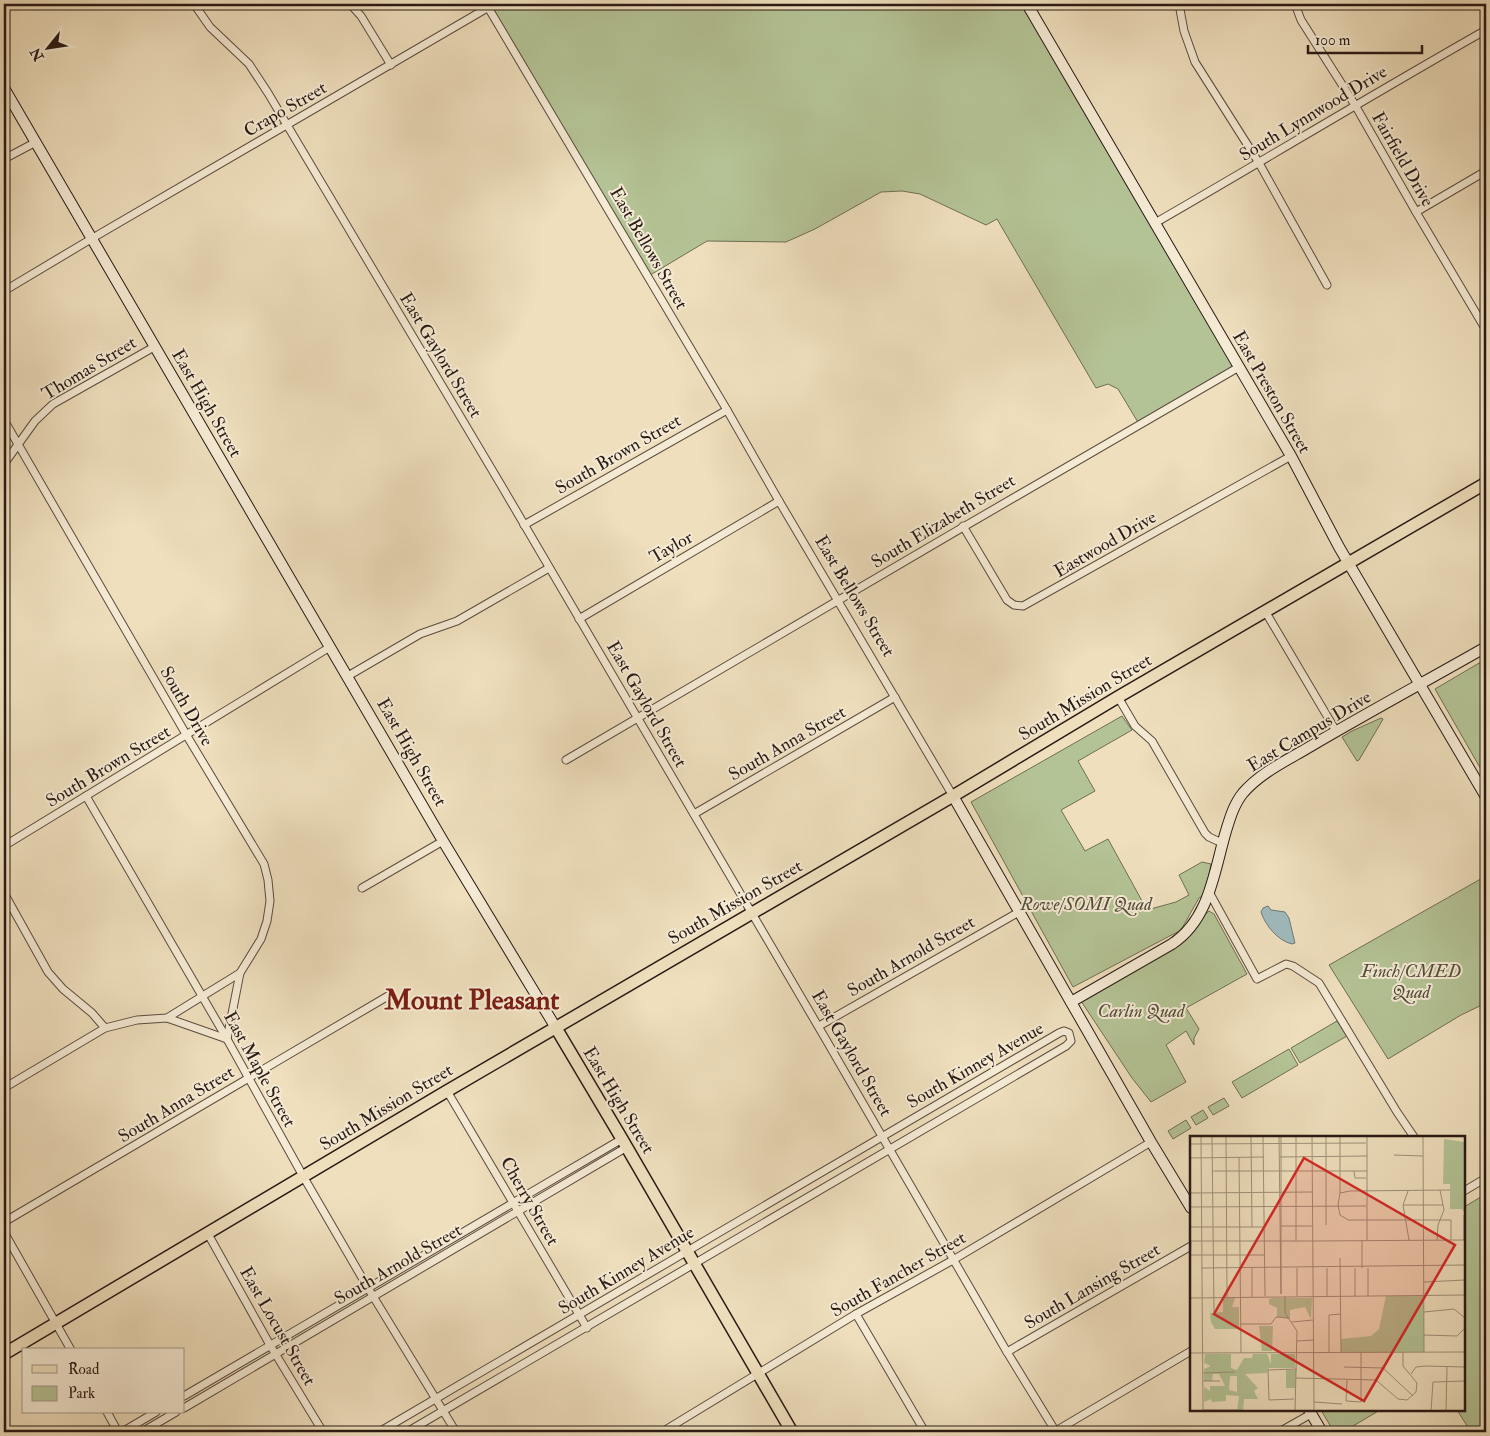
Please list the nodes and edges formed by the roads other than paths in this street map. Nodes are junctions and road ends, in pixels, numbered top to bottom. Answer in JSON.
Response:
{"nodes":[{"id":1,"x":194,"y":4,"type":"edge"},
{"id":2,"x":350,"y":4,"type":"edge"},
{"id":3,"x":1027,"y":4,"type":"edge"},
{"id":4,"x":1179,"y":4,"type":"edge"},
{"id":5,"x":1295,"y":4,"type":"edge"},
{"id":6,"x":489,"y":5,"type":"edge"},
{"id":7,"x":1486,"y":30,"type":"edge"},
{"id":8,"x":391,"y":65,"type":"junction"},
{"id":9,"x":4,"y":88,"type":"edge"},
{"id":10,"x":1354,"y":105,"type":"junction"},
{"id":11,"x":286,"y":125,"type":"junction"},
{"id":12,"x":36,"y":142,"type":"junction"},
{"id":13,"x":4,"y":160,"type":"edge"},
{"id":14,"x":1259,"y":163,"type":"junction"},
{"id":15,"x":1486,"y":171,"type":"edge"},
{"id":16,"x":1416,"y":212,"type":"junction"},
{"id":17,"x":1155,"y":223,"type":"junction"},
{"id":18,"x":91,"y":239,"type":"junction"},
{"id":19,"x":1327,"y":285,"type":"dead end"},
{"id":20,"x":4,"y":291,"type":"edge"},
{"id":21,"x":1486,"y":330,"type":"edge"},
{"id":22,"x":154,"y":347,"type":"junction"},
{"id":23,"x":1239,"y":367,"type":"junction"},
{"id":24,"x":727,"y":410,"type":"junction"},
{"id":25,"x":4,"y":420,"type":"edge"},
{"id":26,"x":18,"y":444,"type":"junction"},
{"id":27,"x":1291,"y":456,"type":"junction"},
{"id":28,"x":4,"y":464,"type":"edge"},
{"id":29,"x":1486,"y":483,"type":"edge"},
{"id":30,"x":779,"y":501,"type":"junction"},
{"id":31,"x":524,"y":525,"type":"junction"},
{"id":32,"x":963,"y":526,"type":"junction"},
{"id":33,"x":1348,"y":562,"type":"junction"},
{"id":34,"x":549,"y":568,"type":"junction"},
{"id":35,"x":839,"y":601,"type":"junction"},
{"id":36,"x":1265,"y":611,"type":"junction"},
{"id":37,"x":579,"y":619,"type":"junction"},
{"id":38,"x":330,"y":647,"type":"junction"},
{"id":39,"x":1486,"y":647,"type":"edge"},
{"id":40,"x":348,"y":676,"type":"junction"},
{"id":41,"x":1419,"y":685,"type":"junction"},
{"id":42,"x":895,"y":697,"type":"junction"},
{"id":43,"x":1118,"y":697,"type":"junction"},
{"id":44,"x":637,"y":718,"type":"junction"},
{"id":45,"x":1336,"y":732,"type":"junction"},
{"id":46,"x":187,"y":736,"type":"junction"},
{"id":47,"x":566,"y":760,"type":"dead end"},
{"id":48,"x":86,"y":796,"type":"junction"},
{"id":49,"x":953,"y":796,"type":"junction"},
{"id":50,"x":1486,"y":798,"type":"edge"},
{"id":51,"x":694,"y":814,"type":"junction"},
{"id":52,"x":443,"y":841,"type":"junction"},
{"id":53,"x":1222,"y":842,"type":"junction"},
{"id":54,"x":4,"y":846,"type":"edge"},
{"id":55,"x":362,"y":888,"type":"dead end"},
{"id":56,"x":1210,"y":892,"type":"junction"},
{"id":57,"x":4,"y":893,"type":"edge"},
{"id":58,"x":1019,"y":912,"type":"junction"},
{"id":59,"x":751,"y":913,"type":"junction"},
{"id":60,"x":240,"y":973,"type":"junction"},
{"id":61,"x":388,"y":996,"type":"dead end"},
{"id":62,"x":201,"y":998,"type":"junction"},
{"id":63,"x":1070,"y":1002,"type":"junction"},
{"id":64,"x":167,"y":1018,"type":"junction"},
{"id":65,"x":819,"y":1026,"type":"junction"},
{"id":66,"x":105,"y":1028,"type":"junction"},
{"id":67,"x":556,"y":1028,"type":"junction"},
{"id":68,"x":227,"y":1039,"type":"junction"},
{"id":69,"x":248,"y":1079,"type":"junction"},
{"id":70,"x":4,"y":1088,"type":"edge"},
{"id":71,"x":447,"y":1091,"type":"junction"},
{"id":72,"x":883,"y":1136,"type":"junction"},
{"id":73,"x":1413,"y":1136,"type":"edge"},
{"id":74,"x":1151,"y":1142,"type":"junction"},
{"id":75,"x":624,"y":1143,"type":"junction"},
{"id":76,"x":890,"y":1149,"type":"junction"},
{"id":77,"x":303,"y":1176,"type":"junction"},
{"id":78,"x":1486,"y":1178,"type":"edge"},
{"id":79,"x":1465,"y":1190,"type":"edge"},
{"id":80,"x":512,"y":1203,"type":"junction"},
{"id":81,"x":1190,"y":1206,"type":"edge"},
{"id":82,"x":518,"y":1212,"type":"junction"},
{"id":83,"x":4,"y":1222,"type":"edge"},
{"id":84,"x":4,"y":1232,"type":"edge"},
{"id":85,"x":208,"y":1234,"type":"junction"},
{"id":86,"x":1190,"y":1247,"type":"edge"},
{"id":87,"x":688,"y":1251,"type":"junction"},
{"id":88,"x":953,"y":1260,"type":"junction"},
{"id":89,"x":695,"y":1264,"type":"junction"},
{"id":90,"x":368,"y":1288,"type":"junction"},
{"id":91,"x":373,"y":1296,"type":"junction"},
{"id":92,"x":856,"y":1314,"type":"junction"},
{"id":93,"x":579,"y":1315,"type":"junction"},
{"id":94,"x":56,"y":1323,"type":"junction"},
{"id":95,"x":587,"y":1328,"type":"junction"},
{"id":96,"x":270,"y":1345,"type":"junction"},
{"id":97,"x":70,"y":1348,"type":"edge"},
{"id":98,"x":1007,"y":1352,"type":"junction"},
{"id":99,"x":1190,"y":1353,"type":"edge"},
{"id":100,"x":4,"y":1354,"type":"edge"},
{"id":101,"x":276,"y":1354,"type":"junction"},
{"id":102,"x":758,"y":1374,"type":"junction"},
{"id":103,"x":185,"y":1395,"type":"edge"},
{"id":104,"x":435,"y":1399,"type":"junction"},
{"id":105,"x":185,"y":1407,"type":"edge"},
{"id":106,"x":442,"y":1411,"type":"junction"},
{"id":107,"x":1310,"y":1412,"type":"edge"},
{"id":108,"x":108,"y":1414,"type":"edge"},
{"id":109,"x":153,"y":1414,"type":"edge"},
{"id":110,"x":173,"y":1414,"type":"edge"},
{"id":111,"x":118,"y":1432,"type":"edge"},
{"id":112,"x":122,"y":1432,"type":"edge"},
{"id":113,"x":142,"y":1432,"type":"edge"},
{"id":114,"x":323,"y":1432,"type":"edge"},
{"id":115,"x":379,"y":1432,"type":"edge"},
{"id":116,"x":407,"y":1432,"type":"edge"},
{"id":117,"x":456,"y":1432,"type":"edge"},
{"id":118,"x":662,"y":1432,"type":"edge"},
{"id":119,"x":792,"y":1432,"type":"edge"},
{"id":120,"x":925,"y":1432,"type":"edge"},
{"id":121,"x":1055,"y":1432,"type":"edge"},
{"id":122,"x":1279,"y":1432,"type":"edge"},
{"id":123,"x":1322,"y":1432,"type":"edge"}],
"edges":[{"from":1,"to":11,"type":"street","name":"East Gaylord Street"},
{"from":2,"to":8,"type":"street"},
{"from":3,"to":17,"type":"street","name":"East Preston Street"},
{"from":4,"to":14,"type":"street"},
{"from":5,"to":10,"type":"street","name":"Fairfield Drive"},
{"from":6,"to":8,"type":"street","name":"Crapo Street"},
{"from":6,"to":24,"type":"street","name":"East Bellows Street"},
{"from":7,"to":10,"type":"street","name":"South Lynnwood Drive"},
{"from":8,"to":11,"type":"street","name":"Crapo Street"},
{"from":9,"to":12,"type":"street","name":"East High Street"},
{"from":10,"to":14,"type":"street","name":"South Lynnwood Drive"},
{"from":10,"to":16,"type":"street","name":"Fairfield Drive"},
{"from":11,"to":18,"type":"street","name":"Crapo Street"},
{"from":11,"to":31,"type":"street","name":"East Gaylord Street"},
{"from":12,"to":13,"type":"street"},
{"from":12,"to":18,"type":"street","name":"East High Street"},
{"from":14,"to":17,"type":"street","name":"South Lynnwood Drive"},
{"from":14,"to":19,"type":"street"},
{"from":15,"to":16,"type":"street"},
{"from":16,"to":21,"type":"street","name":"Fairfield Drive"},
{"from":17,"to":23,"type":"street","name":"East Preston Street"},
{"from":18,"to":20,"type":"street","name":"Crapo Street"},
{"from":18,"to":22,"type":"street","name":"East High Street"},
{"from":22,"to":26,"type":"street","name":"Thomas Street"},
{"from":22,"to":38,"type":"street","name":"East High Street"},
{"from":23,"to":27,"type":"street","name":"East Preston Street"},
{"from":23,"to":32,"type":"street","name":"South Elizabeth Street"},
{"from":24,"to":30,"type":"street","name":"East Bellows Street"},
{"from":24,"to":31,"type":"street","name":"South Brown Street"},
{"from":25,"to":26,"type":"street","name":"South Drive"},
{"from":26,"to":28,"type":"street","name":"Thomas Street"},
{"from":26,"to":46,"type":"street","name":"South Drive"},
{"from":27,"to":32,"type":"street","name":"Eastwood Drive"},
{"from":27,"to":33,"type":"street","name":"East Preston Street"},
{"from":29,"to":33,"type":"main road","name":"South Mission Street"},
{"from":30,"to":35,"type":"street","name":"East Bellows Street"},
{"from":30,"to":37,"type":"street","name":"Taylor"},
{"from":31,"to":34,"type":"street","name":"East Gaylord Street"},
{"from":32,"to":35,"type":"street","name":"South Elizabeth Street"},
{"from":33,"to":36,"type":"main road","name":"South Mission Street"},
{"from":33,"to":41,"type":"street","name":"East Preston Street"},
{"from":34,"to":37,"type":"street","name":"East Gaylord Street"},
{"from":34,"to":40,"type":"street"},
{"from":35,"to":42,"type":"street","name":"East Bellows Street"},
{"from":35,"to":44,"type":"street","name":"South Elizabeth Street"},
{"from":36,"to":43,"type":"main road","name":"South Mission Street"},
{"from":36,"to":45,"type":"street"},
{"from":37,"to":44,"type":"street","name":"East Gaylord Street"},
{"from":38,"to":40,"type":"street","name":"East High Street"},
{"from":38,"to":46,"type":"street","name":"South Brown Street"},
{"from":39,"to":41,"type":"street","name":"East Campus Drive"},
{"from":40,"to":52,"type":"street","name":"East High Street"},
{"from":41,"to":45,"type":"street","name":"East Campus Drive"},
{"from":41,"to":50,"type":"street","name":"East Preston Street"},
{"from":42,"to":49,"type":"street","name":"East Bellows Street"},
{"from":42,"to":51,"type":"street","name":"South Anna Street"},
{"from":43,"to":49,"type":"main road","name":"South Mission Street"},
{"from":43,"to":53,"type":"street"},
{"from":44,"to":47,"type":"street","name":"South Elizabeth Street"},
{"from":44,"to":51,"type":"street","name":"East Gaylord Street"},
{"from":45,"to":53,"type":"street","name":"East Campus Drive"},
{"from":46,"to":48,"type":"street","name":"South Brown Street"},
{"from":46,"to":60,"type":"street","name":"South Drive"},
{"from":48,"to":54,"type":"street","name":"South Brown Street"},
{"from":48,"to":62,"type":"street","name":"East Maple Street"},
{"from":49,"to":58,"type":"street","name":"East Bellows Street"},
{"from":49,"to":59,"type":"main road","name":"South Mission Street"},
{"from":51,"to":59,"type":"street","name":"East Gaylord Street"},
{"from":52,"to":55,"type":"street"},
{"from":52,"to":67,"type":"street","name":"East High Street"},
{"from":53,"to":56,"type":"street","name":"East Campus Drive"},
{"from":56,"to":63,"type":"street","name":"East Campus Drive"},
{"from":56,"to":73,"type":"street"},
{"from":57,"to":66,"type":"street"},
{"from":58,"to":63,"type":"street","name":"East Bellows Street"},
{"from":58,"to":65,"type":"street","name":"South Arnold Street"},
{"from":59,"to":65,"type":"street","name":"East Gaylord Street"},
{"from":59,"to":67,"type":"main road","name":"South Mission Street"},
{"from":60,"to":62,"type":"street","name":"South Drive"},
{"from":60,"to":68,"type":"street"},
{"from":61,"to":69,"type":"street","name":"South Anna Street"},
{"from":62,"to":64,"type":"street","name":"South Drive"},
{"from":62,"to":68,"type":"street","name":"East Maple Street"},
{"from":63,"to":74,"type":"street","name":"East Bellows Street"},
{"from":64,"to":66,"type":"street"},
{"from":64,"to":68,"type":"street"},
{"from":65,"to":72,"type":"street","name":"East Gaylord Street"},
{"from":66,"to":70,"type":"street"},
{"from":67,"to":71,"type":"main road","name":"South Mission Street"},
{"from":67,"to":75,"type":"main road","name":"East High Street"},
{"from":68,"to":69,"type":"street","name":"East Maple Street"},
{"from":69,"to":77,"type":"street","name":"East Maple Street"},
{"from":69,"to":83,"type":"street","name":"South Anna Street"},
{"from":71,"to":77,"type":"main road","name":"South Mission Street"},
{"from":71,"to":80,"type":"street","name":"Cherry Street"},
{"from":72,"to":76,"type":"street","name":"East Gaylord Street"},
{"from":72,"to":76,"type":"street","name":"South Kinney Avenue"},
{"from":72,"to":87,"type":"street","name":"South Kinney Avenue"},
{"from":74,"to":81,"type":"street","name":"East Bellows Street"},
{"from":74,"to":88,"type":"street","name":"South Fancher Street"},
{"from":75,"to":80,"type":"street","name":"South Arnold Street"},
{"from":75,"to":82,"type":"street","name":"South Arnold Street"},
{"from":75,"to":87,"type":"main road","name":"East High Street"},
{"from":76,"to":88,"type":"street","name":"East Gaylord Street"},
{"from":76,"to":89,"type":"street","name":"South Kinney Avenue"},
{"from":77,"to":85,"type":"main road","name":"South Mission Street"},
{"from":77,"to":90,"type":"street","name":"East Maple Street"},
{"from":78,"to":79,"type":"street"},
{"from":80,"to":82,"type":"street","name":"Cherry Street"},
{"from":80,"to":90,"type":"street","name":"South Arnold Street"},
{"from":82,"to":91,"type":"street","name":"South Arnold Street"},
{"from":82,"to":93,"type":"street","name":"Cherry Street"},
{"from":84,"to":94,"type":"street"},
{"from":85,"to":94,"type":"main road","name":"South Mission Street"},
{"from":85,"to":96,"type":"street","name":"East Locust Street"},
{"from":86,"to":98,"type":"street","name":"South Lansing Street"},
{"from":87,"to":89,"type":"main road","name":"East High Street"},
{"from":87,"to":93,"type":"street","name":"South Kinney Avenue"},
{"from":88,"to":92,"type":"street","name":"South Fancher Street"},
{"from":88,"to":98,"type":"street","name":"East Gaylord Street"},
{"from":89,"to":95,"type":"street","name":"South Kinney Avenue"},
{"from":89,"to":102,"type":"main road","name":"East High Street"},
{"from":90,"to":91,"type":"street","name":"East Maple Street"},
{"from":90,"to":96,"type":"street","name":"South Arnold Street"},
{"from":91,"to":101,"type":"street","name":"South Arnold Street"},
{"from":91,"to":104,"type":"street","name":"East Maple Street"},
{"from":92,"to":102,"type":"street","name":"South Fancher Street"},
{"from":92,"to":120,"type":"street"},
{"from":93,"to":95,"type":"street","name":"Cherry Street"},
{"from":93,"to":104,"type":"street","name":"South Kinney Avenue"},
{"from":94,"to":97,"type":"street"},
{"from":94,"to":100,"type":"main road","name":"South Mission Street"},
{"from":95,"to":106,"type":"street","name":"South Kinney Avenue"},
{"from":96,"to":101,"type":"street","name":"East Locust Street"},
{"from":96,"to":103,"type":"street","name":"South Arnold Street"},
{"from":98,"to":121,"type":"street","name":"East Gaylord Street"},
{"from":99,"to":121,"type":"street"},
{"from":101,"to":105,"type":"street","name":"South Arnold Street"},
{"from":101,"to":114,"type":"street","name":"East Locust Street"},
{"from":102,"to":118,"type":"street","name":"South Fancher Street"},
{"from":102,"to":119,"type":"main road","name":"East High Street"},
{"from":104,"to":106,"type":"street","name":"East Maple Street"},
{"from":104,"to":115,"type":"street","name":"South Kinney Avenue"},
{"from":106,"to":116,"type":"street","name":"South Kinney Avenue"},
{"from":106,"to":117,"type":"street","name":"East Maple Street"},
{"from":107,"to":122,"type":"street"},
{"from":107,"to":123,"type":"street"},
{"from":108,"to":111,"type":"street"},
{"from":109,"to":112,"type":"street"},
{"from":110,"to":113,"type":"street"}]}
